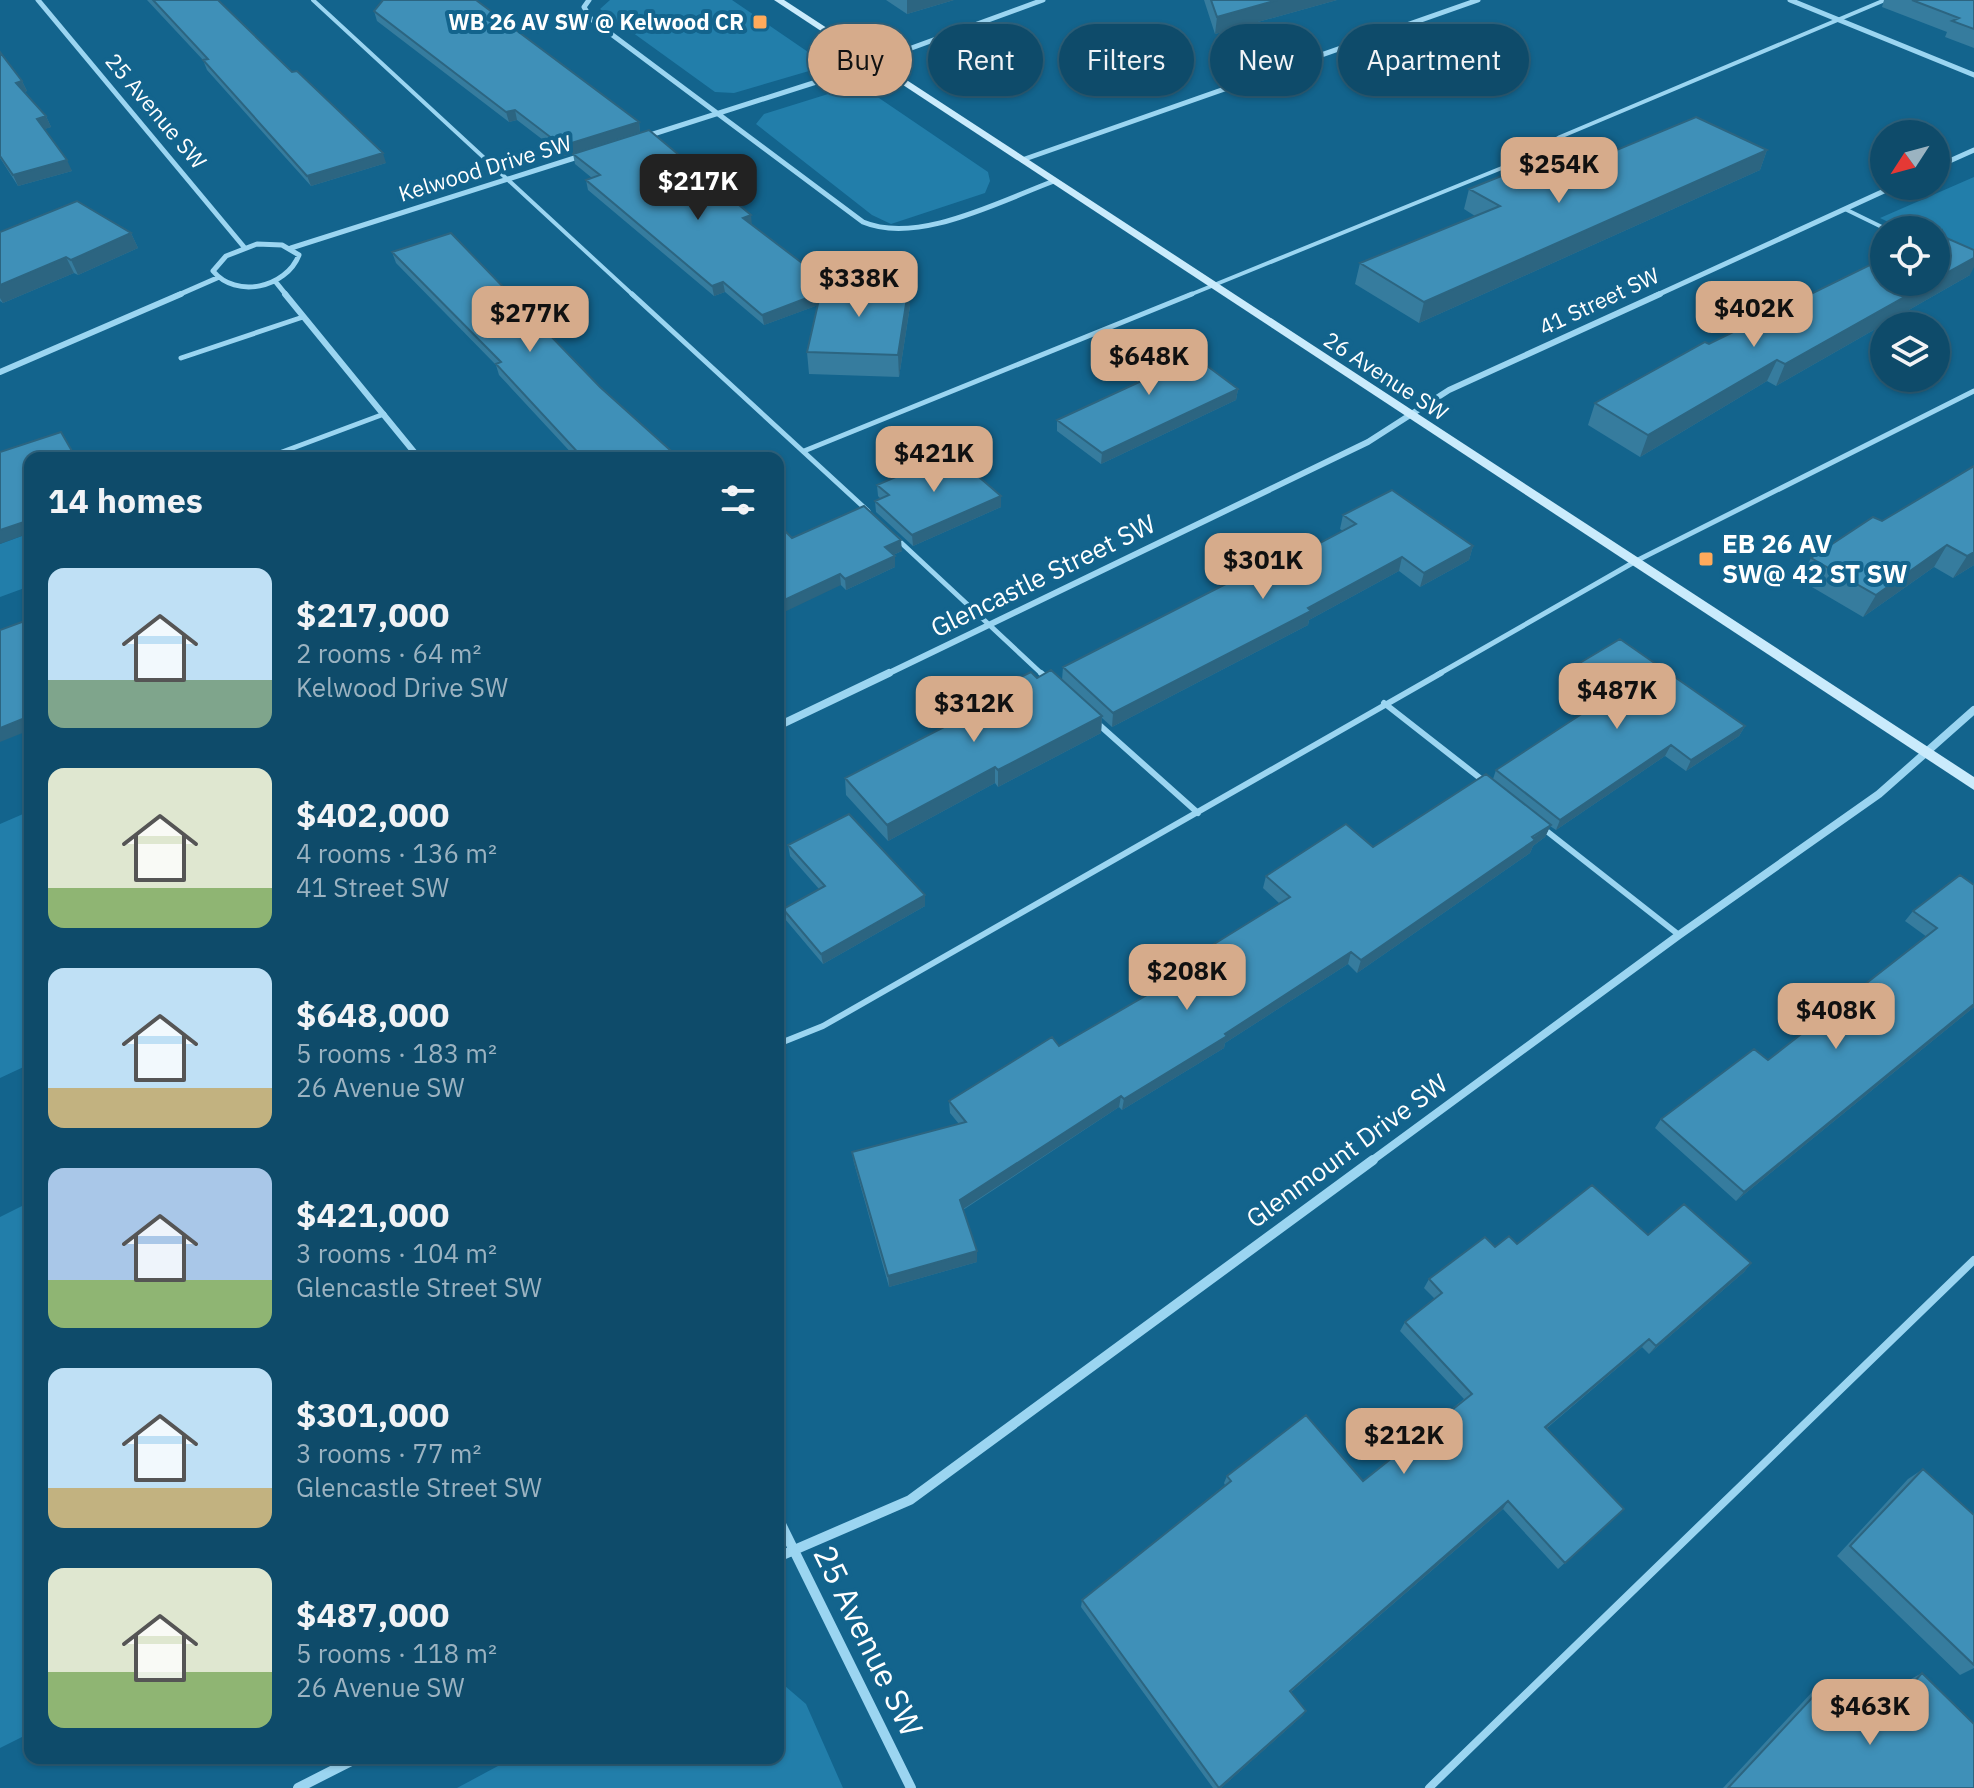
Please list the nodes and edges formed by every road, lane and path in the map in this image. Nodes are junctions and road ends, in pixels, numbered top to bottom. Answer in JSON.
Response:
{"nodes":[{"id":1,"x":38,"y":0,"type":"edge"},
{"id":2,"x":313,"y":0,"type":"edge"},
{"id":3,"x":589,"y":0,"type":"edge"},
{"id":4,"x":778,"y":0,"type":"edge"},
{"id":5,"x":1043,"y":0,"type":"edge"},
{"id":6,"x":1478,"y":0,"type":"edge"},
{"id":7,"x":1790,"y":0,"type":"edge"},
{"id":8,"x":1885,"y":0,"type":"edge"},
{"id":9,"x":1838,"y":19,"type":"junction"},
{"id":10,"x":815,"y":24,"type":"edge"},
{"id":11,"x":912,"y":47,"type":"edge"},
{"id":12,"x":1974,"y":75,"type":"edge"},
{"id":13,"x":808,"y":83,"type":"edge"},
{"id":14,"x":912,"y":87,"type":"edge"},
{"id":15,"x":718,"y":113,"type":"junction"},
{"id":16,"x":642,"y":137,"type":"edge"},
{"id":17,"x":1974,"y":150,"type":"edge"},
{"id":18,"x":596,"y":152,"type":"edge"},
{"id":19,"x":1022,"y":160,"type":"junction"},
{"id":20,"x":1950,"y":161,"type":"edge"},
{"id":21,"x":505,"y":181,"type":"junction"},
{"id":22,"x":1054,"y":181,"type":"junction"},
{"id":23,"x":1870,"y":198,"type":"edge"},
{"id":24,"x":1845,"y":209,"type":"junction"},
{"id":25,"x":1870,"y":221,"type":"edge"},
{"id":26,"x":244,"y":247,"type":"junction"},
{"id":27,"x":291,"y":248,"type":"junction"},
{"id":28,"x":217,"y":278,"type":"junction"},
{"id":29,"x":275,"y":281,"type":"junction"},
{"id":30,"x":1212,"y":286,"type":"junction"},
{"id":31,"x":303,"y":317,"type":"junction"},
{"id":32,"x":181,"y":358,"type":"dead end"},
{"id":33,"x":0,"y":372,"type":"edge"},
{"id":34,"x":1974,"y":391,"type":"edge"},
{"id":35,"x":384,"y":414,"type":"junction"},
{"id":36,"x":1409,"y":416,"type":"junction"},
{"id":37,"x":804,"y":451,"type":"junction"},
{"id":38,"x":282,"y":452,"type":"edge"},
{"id":39,"x":414,"y":452,"type":"edge"},
{"id":40,"x":873,"y":516,"type":"edge"},
{"id":41,"x":885,"y":527,"type":"edge"},
{"id":42,"x":1636,"y":561,"type":"junction"},
{"id":43,"x":988,"y":625,"type":"junction"},
{"id":44,"x":1058,"y":688,"type":"edge"},
{"id":45,"x":1384,"y":703,"type":"junction"},
{"id":46,"x":1974,"y":710,"type":"edge"},
{"id":47,"x":1093,"y":719,"type":"edge"},
{"id":48,"x":784,"y":723,"type":"edge"},
{"id":49,"x":1925,"y":751,"type":"junction"},
{"id":50,"x":1974,"y":784,"type":"edge"},
{"id":51,"x":1495,"y":790,"type":"edge"},
{"id":52,"x":1198,"y":813,"type":"junction"},
{"id":53,"x":1532,"y":819,"type":"edge"},
{"id":54,"x":1679,"y":935,"type":"junction"},
{"id":55,"x":784,"y":1042,"type":"edge"},
{"id":56,"x":1974,"y":1260,"type":"edge"},
{"id":57,"x":784,"y":1530,"type":"edge"},
{"id":58,"x":794,"y":1550,"type":"junction"},
{"id":59,"x":784,"y":1554,"type":"edge"},
{"id":60,"x":345,"y":1764,"type":"edge"},
{"id":61,"x":298,"y":1788,"type":"edge"},
{"id":62,"x":911,"y":1788,"type":"edge"},
{"id":63,"x":1429,"y":1788,"type":"edge"}],
"edges":[{"from":1,"to":26,"type":"street","name":"25 Avenue SW"},
{"from":2,"to":21,"type":"lane"},
{"from":3,"to":15,"type":"street"},
{"from":4,"to":10,"type":"street","name":"26 Avenue SW"},
{"from":5,"to":11,"type":"street"},
{"from":6,"to":19,"type":"street"},
{"from":7,"to":9,"type":"street"},
{"from":8,"to":9,"type":"lane"},
{"from":9,"to":12,"type":"street"},
{"from":9,"to":30,"type":"lane"},
{"from":13,"to":15,"type":"street"},
{"from":14,"to":19,"type":"street","name":"26 Avenue SW"},
{"from":15,"to":16,"type":"street"},
{"from":15,"to":22,"type":"street"},
{"from":17,"to":20,"type":"street"},
{"from":18,"to":21,"type":"street","name":"Kelwood Drive SW"},
{"from":19,"to":22,"type":"street","name":"26 Avenue SW"},
{"from":21,"to":27,"type":"street","name":"Kelwood Drive SW"},
{"from":21,"to":37,"type":"lane"},
{"from":22,"to":30,"type":"street","name":"26 Avenue SW"},
{"from":23,"to":24,"type":"street","name":"41 Street SW"},
{"from":24,"to":25,"type":"lane"},
{"from":24,"to":36,"type":"street","name":"41 Street SW"},
{"from":26,"to":27,"type":"street"},
{"from":26,"to":28,"type":"street"},
{"from":27,"to":29,"type":"street"},
{"from":28,"to":29,"type":"street"},
{"from":28,"to":33,"type":"street"},
{"from":29,"to":31,"type":"street"},
{"from":30,"to":36,"type":"street","name":"26 Avenue SW"},
{"from":30,"to":37,"type":"lane"},
{"from":31,"to":32,"type":"lane"},
{"from":31,"to":35,"type":"street"},
{"from":34,"to":42,"type":"lane"},
{"from":35,"to":38,"type":"lane"},
{"from":35,"to":39,"type":"street"},
{"from":36,"to":42,"type":"street","name":"26 Avenue SW"},
{"from":36,"to":43,"type":"street","name":"Glencastle Street SW"},
{"from":37,"to":40,"type":"lane"},
{"from":41,"to":43,"type":"lane"},
{"from":42,"to":45,"type":"lane"},
{"from":42,"to":49,"type":"street","name":"26 Avenue SW"},
{"from":43,"to":44,"type":"lane"},
{"from":43,"to":48,"type":"street","name":"Glencastle Street SW"},
{"from":45,"to":51,"type":"lane"},
{"from":45,"to":52,"type":"lane"},
{"from":46,"to":49,"type":"street","name":"Glenmount Drive SW"},
{"from":47,"to":52,"type":"lane"},
{"from":49,"to":50,"type":"street","name":"26 Avenue SW"},
{"from":49,"to":54,"type":"street","name":"Glenmount Drive SW"},
{"from":52,"to":55,"type":"lane"},
{"from":53,"to":54,"type":"lane"},
{"from":54,"to":58,"type":"street","name":"Glenmount Drive SW"},
{"from":56,"to":63,"type":"lane"},
{"from":57,"to":58,"type":"street","name":"25 Avenue SW"},
{"from":58,"to":59,"type":"street","name":"Glenmount Drive SW"},
{"from":58,"to":62,"type":"street","name":"25 Avenue SW"},
{"from":60,"to":61,"type":"street"}]}
